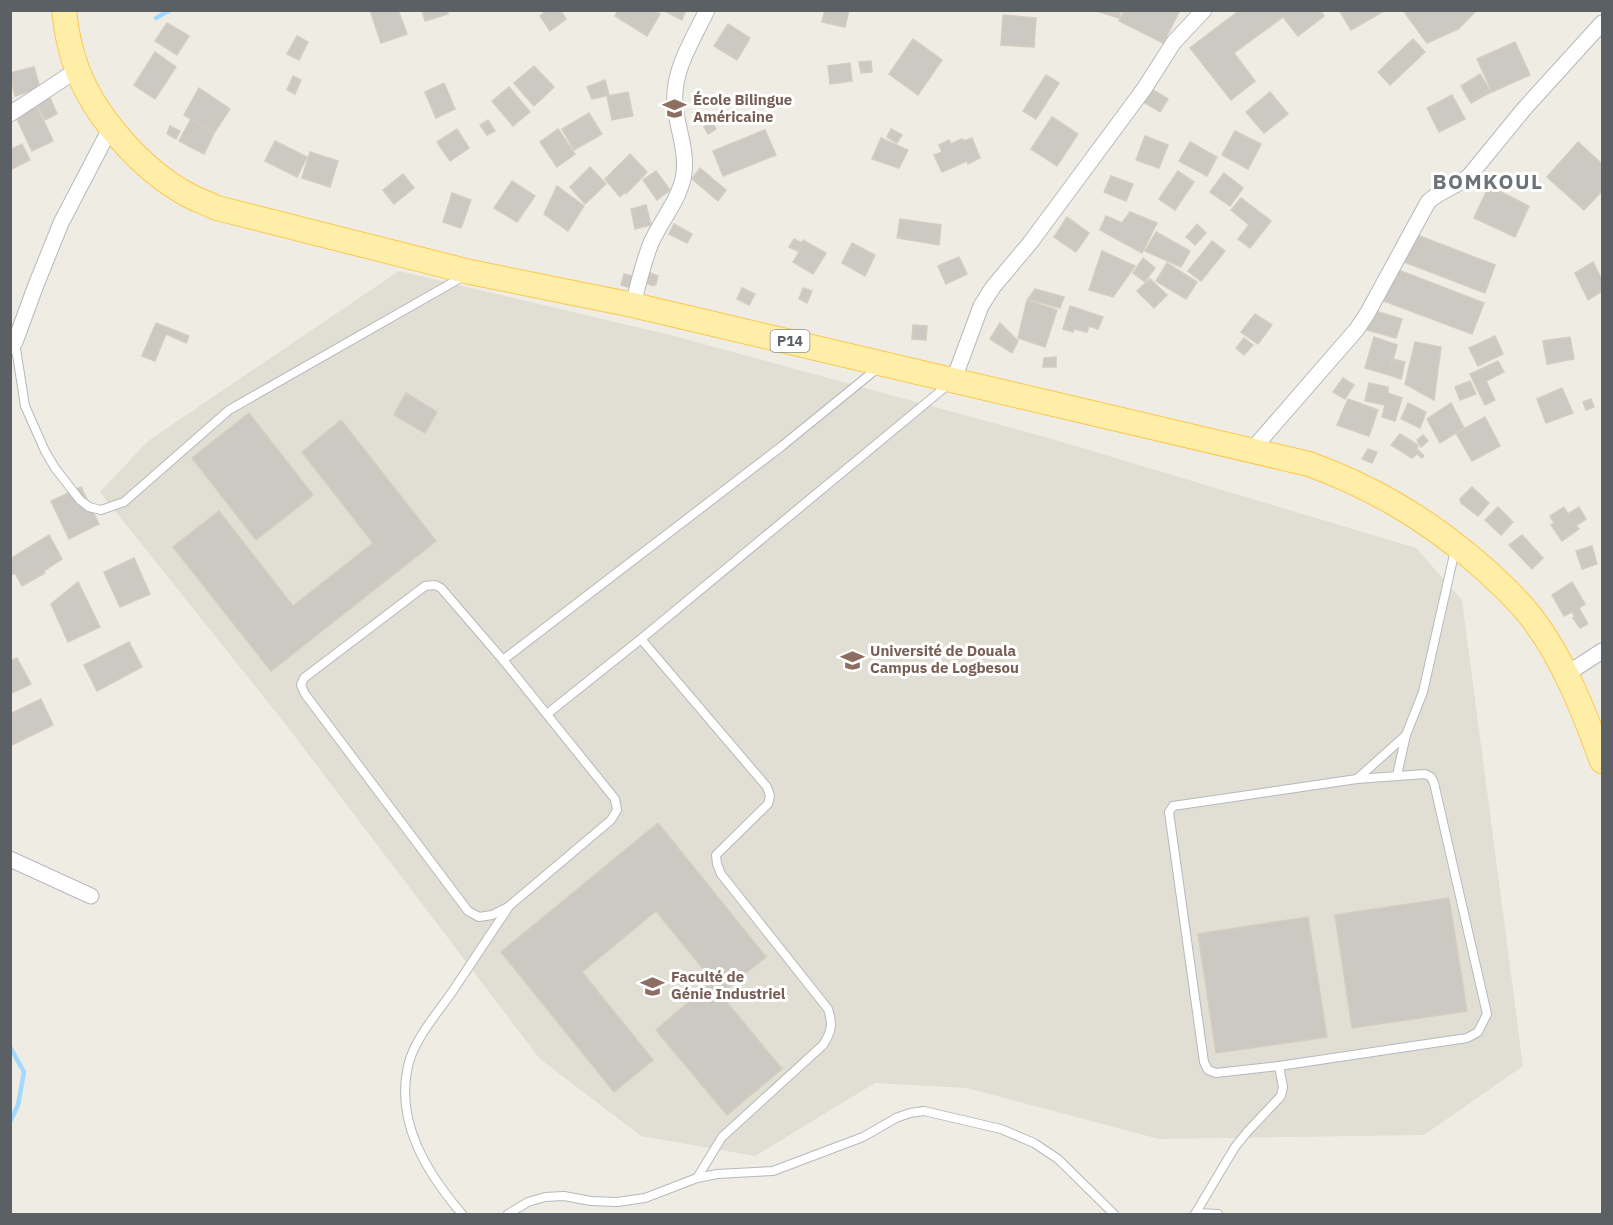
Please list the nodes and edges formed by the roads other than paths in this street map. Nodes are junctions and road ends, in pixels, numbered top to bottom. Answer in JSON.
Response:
{"nodes":[{"id":1,"x":64,"y":10,"type":"edge"},
{"id":2,"x":707,"y":10,"type":"edge"},
{"id":3,"x":1204,"y":10,"type":"edge"},
{"id":4,"x":1602,"y":22,"type":"edge"},
{"id":5,"x":77,"y":70,"type":"junction"},
{"id":6,"x":10,"y":114,"type":"edge"},
{"id":7,"x":111,"y":127,"type":"junction"},
{"id":8,"x":470,"y":272,"type":"junction"},
{"id":9,"x":633,"y":305,"type":"junction"},
{"id":10,"x":13,"y":345,"type":"edge"},
{"id":11,"x":882,"y":364,"type":"junction"},
{"id":12,"x":954,"y":380,"type":"junction"},
{"id":13,"x":1251,"y":451,"type":"junction"},
{"id":14,"x":1456,"y":545,"type":"junction"},
{"id":15,"x":641,"y":639,"type":"junction"},
{"id":16,"x":1602,"y":651,"type":"edge"},
{"id":17,"x":503,"y":660,"type":"junction"},
{"id":18,"x":1565,"y":675,"type":"junction"},
{"id":19,"x":547,"y":714,"type":"junction"},
{"id":20,"x":1406,"y":735,"type":"junction"},
{"id":21,"x":1602,"y":761,"type":"edge"},
{"id":22,"x":1397,"y":775,"type":"junction"},
{"id":23,"x":1357,"y":779,"type":"junction"},
{"id":24,"x":10,"y":858,"type":"edge"},
{"id":25,"x":91,"y":896,"type":"dead end"},
{"id":26,"x":508,"y":907,"type":"junction"},
{"id":27,"x":1280,"y":1066,"type":"junction"},
{"id":28,"x":697,"y":1178,"type":"junction"},
{"id":29,"x":1196,"y":1214,"type":"edge"},
{"id":30,"x":462,"y":1215,"type":"edge"},
{"id":31,"x":508,"y":1215,"type":"edge"},
{"id":32,"x":1114,"y":1215,"type":"edge"},
{"id":33,"x":1218,"y":1215,"type":"edge"}],
"edges":[{"from":1,"to":5,"type":"main road","number":"P14"},
{"from":2,"to":9,"type":"street"},
{"from":3,"to":12,"type":"street"},
{"from":4,"to":13,"type":"street"},
{"from":5,"to":6,"type":"street"},
{"from":5,"to":7,"type":"main road","number":"P14"},
{"from":7,"to":8,"type":"main road","number":"P14"},
{"from":7,"to":10,"type":"street"},
{"from":8,"to":9,"type":"main road","number":"P14"},
{"from":8,"to":10,"type":"lane"},
{"from":9,"to":11,"type":"main road","number":"P14"},
{"from":11,"to":12,"type":"main road","number":"P14"},
{"from":11,"to":17,"type":"lane"},
{"from":12,"to":13,"type":"main road","number":"P14"},
{"from":12,"to":15,"type":"lane"},
{"from":13,"to":14,"type":"main road","number":"P14"},
{"from":14,"to":18,"type":"main road","number":"P14"},
{"from":14,"to":20,"type":"lane"},
{"from":15,"to":19,"type":"lane"},
{"from":15,"to":28,"type":"lane"},
{"from":16,"to":18,"type":"street"},
{"from":17,"to":19,"type":"lane"},
{"from":17,"to":26,"type":"lane"},
{"from":18,"to":21,"type":"main road","number":"P14"},
{"from":19,"to":26,"type":"lane"},
{"from":20,"to":22,"type":"lane"},
{"from":20,"to":23,"type":"lane"},
{"from":22,"to":23,"type":"lane"},
{"from":22,"to":27,"type":"lane"},
{"from":23,"to":27,"type":"lane"},
{"from":24,"to":25,"type":"street"},
{"from":26,"to":30,"type":"lane"},
{"from":27,"to":29,"type":"lane"},
{"from":28,"to":31,"type":"lane"},
{"from":28,"to":32,"type":"lane"},
{"from":29,"to":33,"type":"lane"}]}
